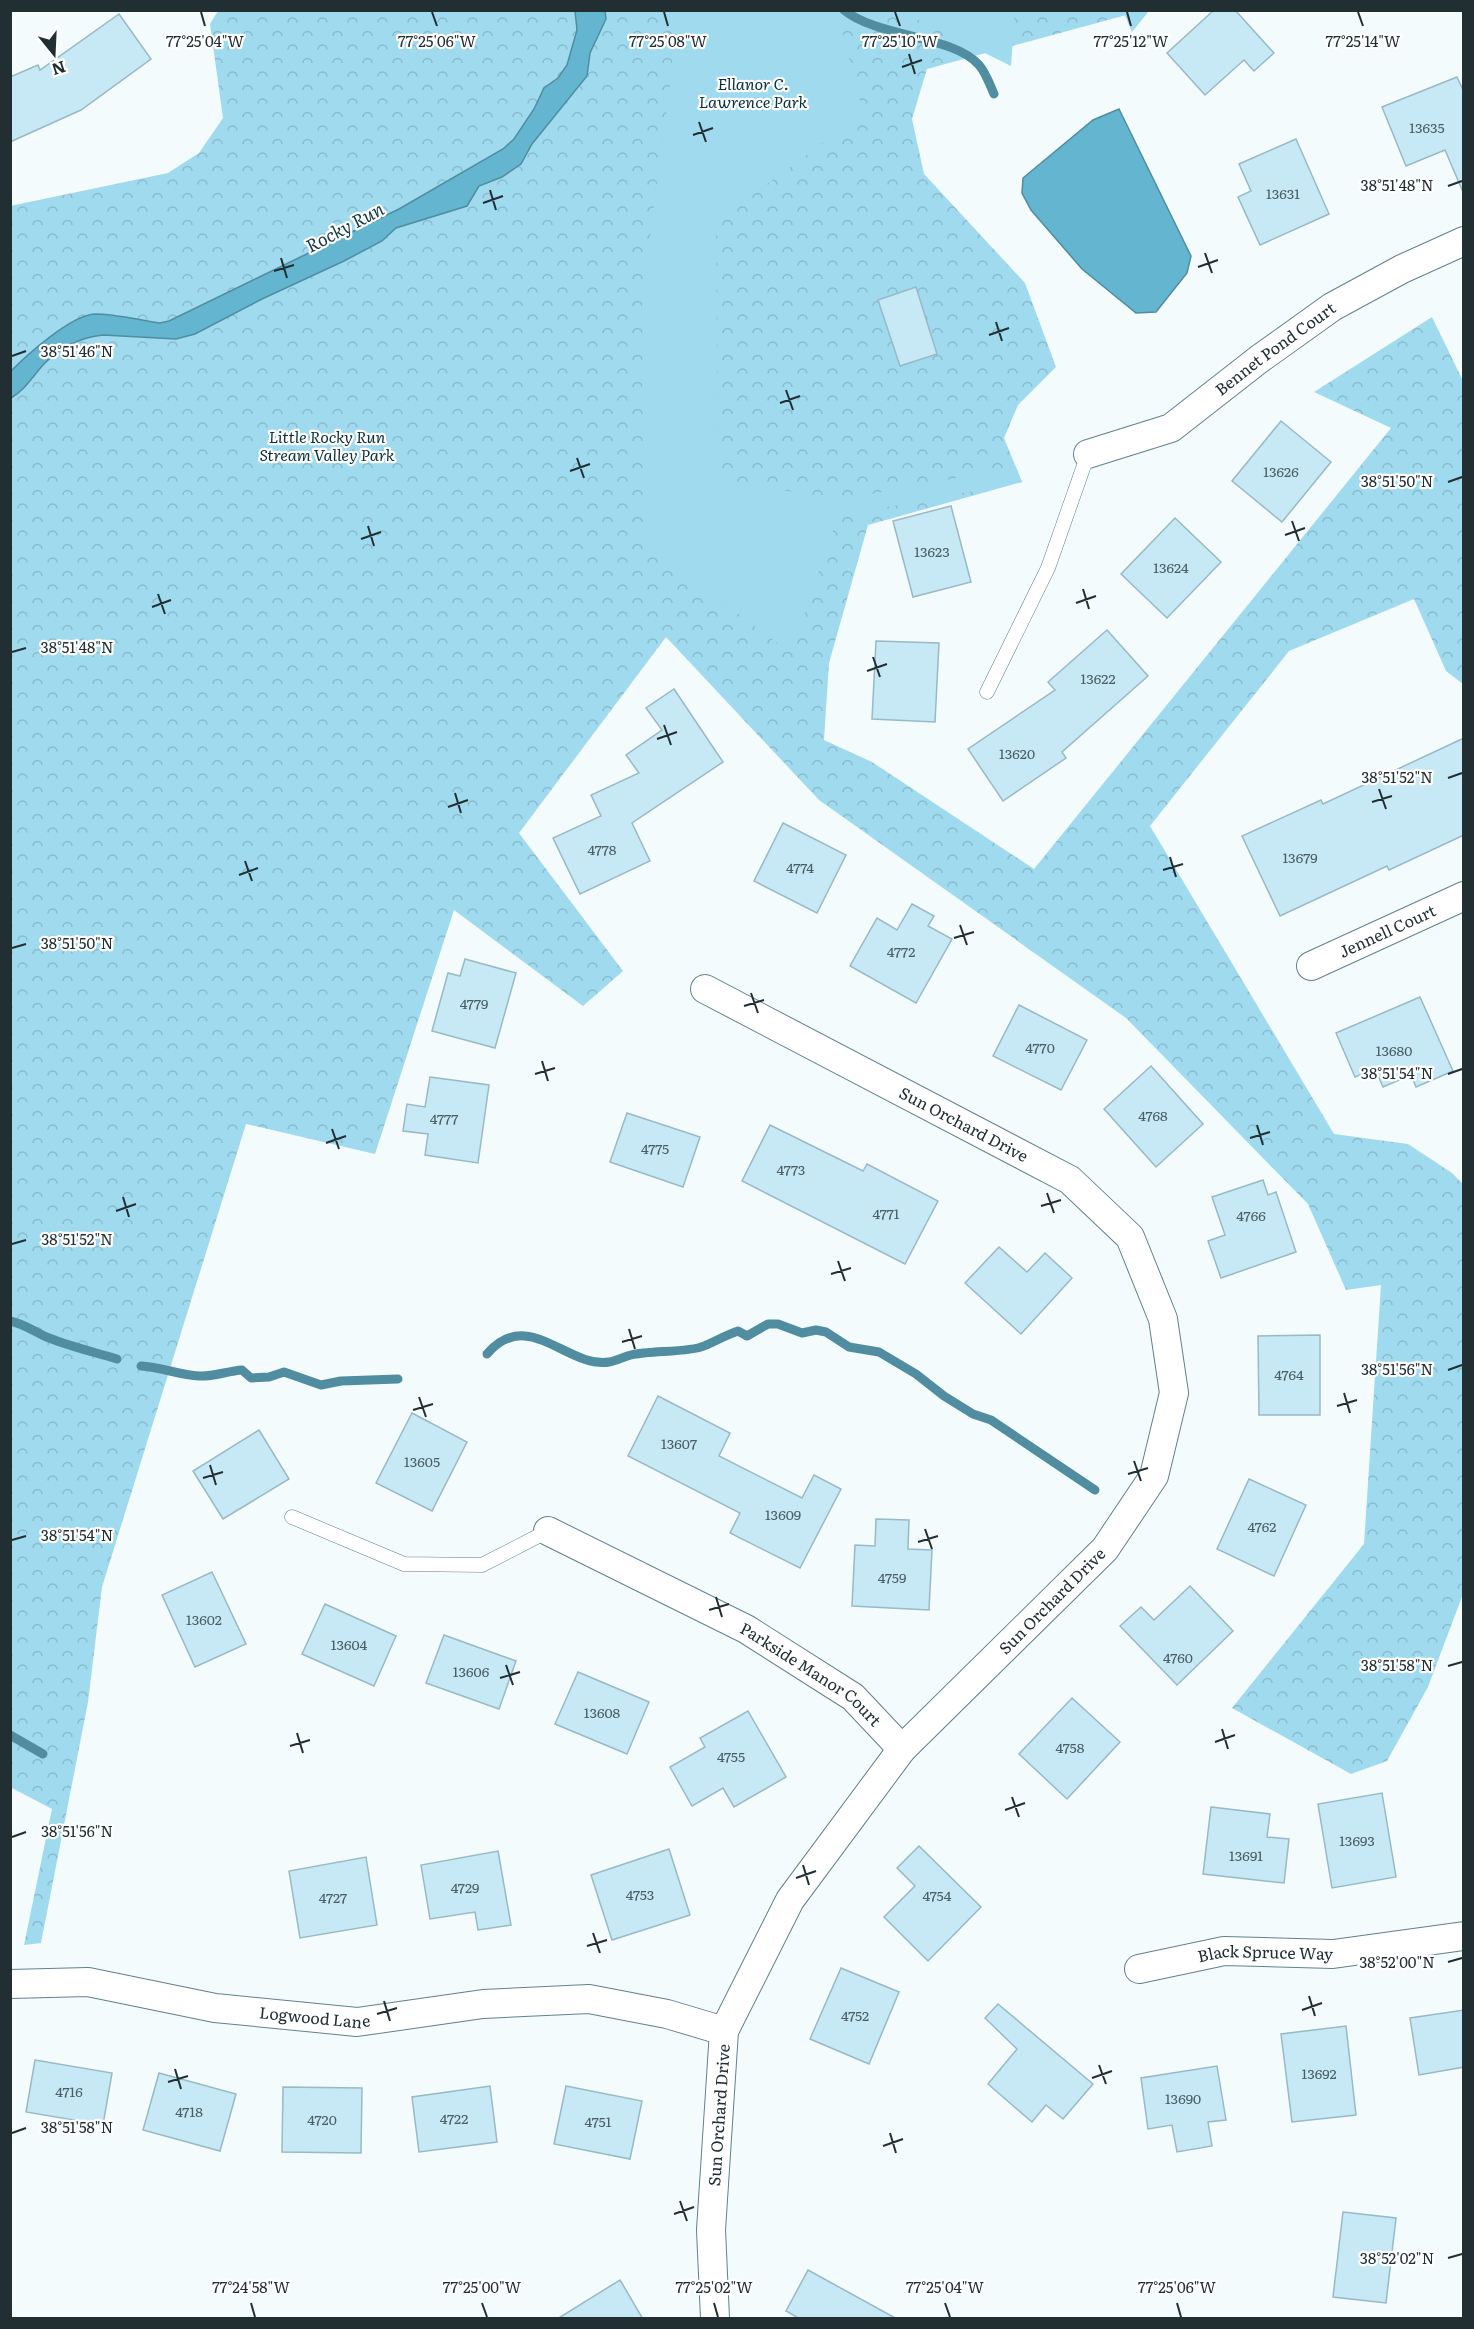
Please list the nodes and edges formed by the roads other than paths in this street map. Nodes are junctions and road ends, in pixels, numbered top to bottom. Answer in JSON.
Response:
{"nodes":[{"id":1,"x":1464,"y":241,"type":"edge"},
{"id":2,"x":1088,"y":454,"type":"joint"},
{"id":3,"x":987,"y":692,"type":"dead end"},
{"id":4,"x":1464,"y":896,"type":"edge"},
{"id":5,"x":1311,"y":966,"type":"dead end"},
{"id":6,"x":705,"y":989,"type":"dead end"},
{"id":7,"x":292,"y":1517,"type":"dead end"},
{"id":8,"x":548,"y":1531,"type":"joint"},
{"id":9,"x":902,"y":1749,"type":"junction"},
{"id":10,"x":1464,"y":1936,"type":"edge"},
{"id":11,"x":1139,"y":1969,"type":"dead end"},
{"id":12,"x":10,"y":1984,"type":"edge"},
{"id":13,"x":724,"y":2031,"type":"junction"},
{"id":14,"x":716,"y":2319,"type":"edge"}],
"edges":[{"from":1,"to":2,"type":"street","name":"Bennet Pond Court"},
{"from":2,"to":3,"type":"lane"},
{"from":4,"to":5,"type":"street","name":"Jennell Court"},
{"from":6,"to":9,"type":"street","name":"Sun Orchard Drive"},
{"from":7,"to":8,"type":"lane"},
{"from":8,"to":9,"type":"street","name":"Parkside Manor Court"},
{"from":9,"to":13,"type":"street","name":"Sun Orchard Drive"},
{"from":10,"to":11,"type":"street","name":"Black Spruce Way"},
{"from":12,"to":13,"type":"street","name":"Logwood Lane"},
{"from":13,"to":14,"type":"street","name":"Sun Orchard Drive"}]}
